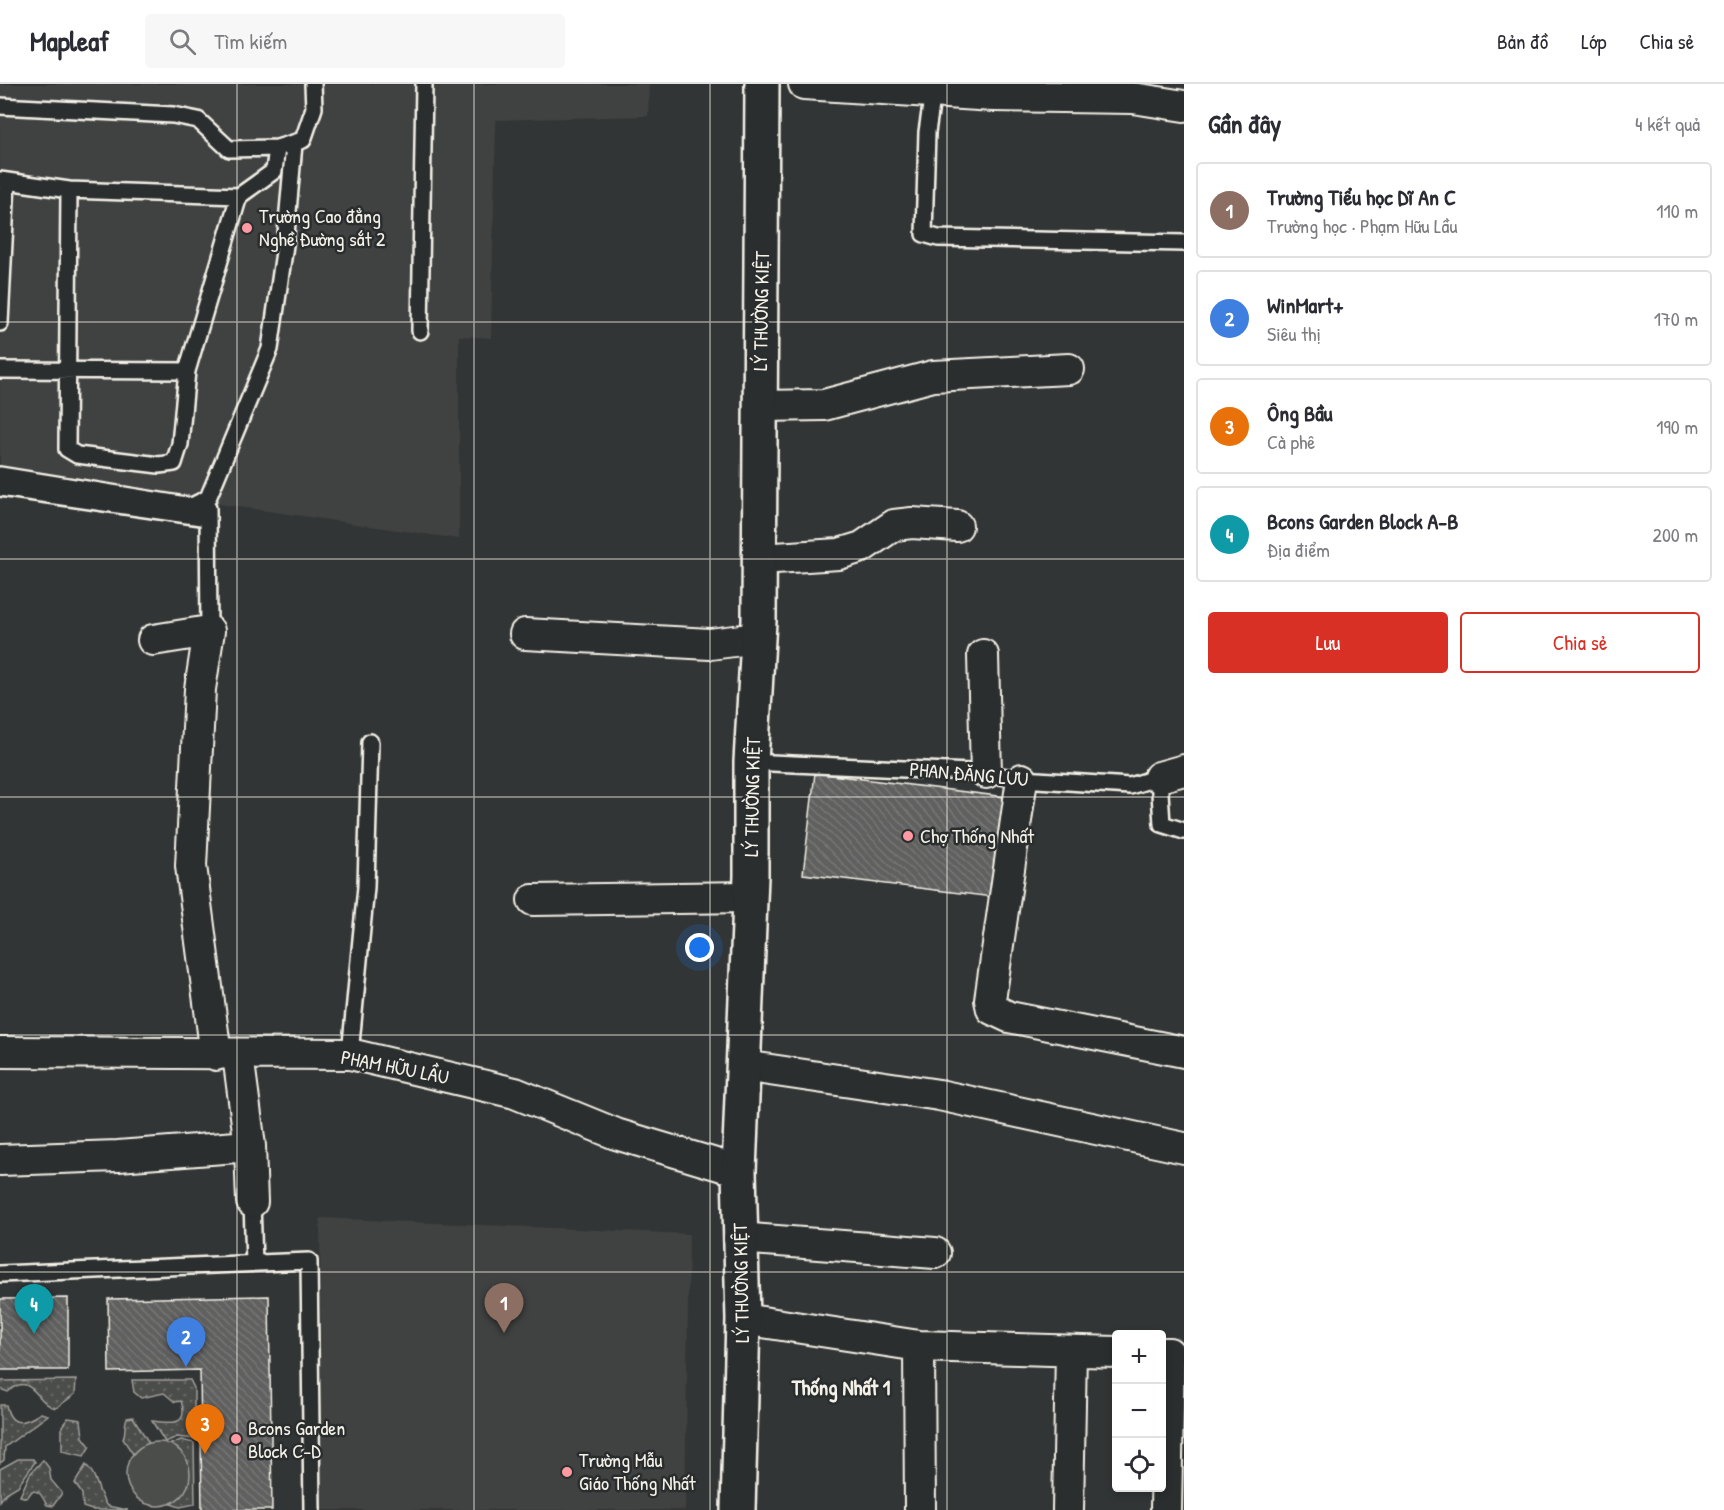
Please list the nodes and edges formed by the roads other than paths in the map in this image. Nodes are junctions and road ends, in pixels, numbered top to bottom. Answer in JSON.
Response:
{"nodes":[{"id":1,"x":313,"y":84,"type":"edge"},
{"id":2,"x":424,"y":84,"type":"edge"},
{"id":3,"x":762,"y":84,"type":"edge"},
{"id":4,"x":804,"y":84,"type":"edge"},
{"id":5,"x":933,"y":92,"type":"junction"},
{"id":6,"x":0,"y":106,"type":"edge"},
{"id":7,"x":1184,"y":106,"type":"edge"},
{"id":8,"x":294,"y":144,"type":"junction"},
{"id":9,"x":277,"y":147,"type":"junction"},
{"id":10,"x":4,"y":180,"type":"edge"},
{"id":11,"x":69,"y":190,"type":"junction"},
{"id":12,"x":239,"y":196,"type":"junction"},
{"id":13,"x":1184,"y":243,"type":"edge"},
{"id":14,"x":0,"y":323,"type":"edge"},
{"id":15,"x":420,"y":331,"type":"dead end"},
{"id":16,"x":1069,"y":369,"type":"dead end"},
{"id":17,"x":0,"y":370,"type":"edge"},
{"id":18,"x":187,"y":371,"type":"junction"},
{"id":19,"x":68,"y":372,"type":"junction"},
{"id":20,"x":760,"y":406,"type":"junction"},
{"id":21,"x":0,"y":475,"type":"edge"},
{"id":22,"x":0,"y":488,"type":"edge"},
{"id":23,"x":208,"y":498,"type":"junction"},
{"id":24,"x":208,"y":518,"type":"junction"},
{"id":25,"x":957,"y":526,"type":"dead end"},
{"id":26,"x":759,"y":559,"type":"junction"},
{"id":27,"x":209,"y":631,"type":"junction"},
{"id":28,"x":525,"y":634,"type":"dead end"},
{"id":29,"x":758,"y":638,"type":"junction"},
{"id":30,"x":153,"y":640,"type":"dead end"},
{"id":31,"x":983,"y":655,"type":"dead end"},
{"id":32,"x":370,"y":742,"type":"dead end"},
{"id":33,"x":751,"y":762,"type":"junction"},
{"id":34,"x":986,"y":773,"type":"junction"},
{"id":35,"x":1171,"y":773,"type":"edge"},
{"id":36,"x":1022,"y":779,"type":"junction"},
{"id":37,"x":1184,"y":831,"type":"edge"},
{"id":38,"x":750,"y":897,"type":"junction"},
{"id":39,"x":533,"y":900,"type":"dead end"},
{"id":40,"x":0,"y":1052,"type":"edge"},
{"id":41,"x":1184,"y":1052,"type":"edge"},
{"id":42,"x":350,"y":1054,"type":"junction"},
{"id":43,"x":227,"y":1055,"type":"junction"},
{"id":44,"x":743,"y":1066,"type":"junction"},
{"id":45,"x":250,"y":1146,"type":"junction"},
{"id":46,"x":1184,"y":1148,"type":"edge"},
{"id":47,"x":0,"y":1160,"type":"edge"},
{"id":48,"x":740,"y":1171,"type":"junction"},
{"id":49,"x":252,"y":1202,"type":"joint"},
{"id":50,"x":739,"y":1238,"type":"junction"},
{"id":51,"x":935,"y":1253,"type":"dead end"},
{"id":52,"x":254,"y":1263,"type":"junction"},
{"id":53,"x":0,"y":1274,"type":"edge"},
{"id":54,"x":742,"y":1319,"type":"junction"},
{"id":55,"x":919,"y":1346,"type":"junction"},
{"id":56,"x":1071,"y":1351,"type":"junction"},
{"id":57,"x":1112,"y":1352,"type":"edge"},
{"id":58,"x":1171,"y":1353,"type":"edge"},
{"id":59,"x":312,"y":1510,"type":"edge"},
{"id":60,"x":738,"y":1510,"type":"edge"},
{"id":61,"x":920,"y":1510,"type":"edge"},
{"id":62,"x":1068,"y":1510,"type":"edge"},
{"id":63,"x":1166,"y":1510,"type":"edge"}],
"edges":[{"from":1,"to":8,"type":"lane"},
{"from":2,"to":15,"type":"lane"},
{"from":3,"to":20,"type":"main road","name":"LÝ THƯỜNG KIỆT"},
{"from":4,"to":5,"type":"street"},
{"from":5,"to":7,"type":"street"},
{"from":5,"to":13,"type":"lane"},
{"from":6,"to":9,"type":"lane"},
{"from":8,"to":9,"type":"lane"},
{"from":8,"to":23,"type":"lane"},
{"from":9,"to":12,"type":"lane"},
{"from":10,"to":11,"type":"lane"},
{"from":10,"to":14,"type":"lane"},
{"from":11,"to":12,"type":"lane"},
{"from":11,"to":19,"type":"lane"},
{"from":12,"to":18,"type":"lane"},
{"from":16,"to":20,"type":"street"},
{"from":17,"to":19,"type":"lane"},
{"from":18,"to":19,"type":"lane"},
{"from":18,"to":19,"type":"lane"},
{"from":20,"to":26,"type":"main road","name":"LÝ THƯỜNG KIỆT"},
{"from":21,"to":23,"type":"lane"},
{"from":22,"to":24,"type":"lane"},
{"from":23,"to":24,"type":"lane"},
{"from":24,"to":27,"type":"lane"},
{"from":25,"to":26,"type":"street"},
{"from":26,"to":29,"type":"main road","name":"LÝ THƯỜNG KIỆT"},
{"from":27,"to":30,"type":"street"},
{"from":27,"to":43,"type":"street"},
{"from":28,"to":29,"type":"street"},
{"from":29,"to":33,"type":"main road","name":"LÝ THƯỜNG KIỆT"},
{"from":31,"to":34,"type":"street"},
{"from":32,"to":42,"type":"lane"},
{"from":33,"to":34,"type":"lane","name":"PHAN ĐĂNG LƯU"},
{"from":33,"to":38,"type":"main road","name":"LÝ THƯỜNG KIỆT"},
{"from":34,"to":36,"type":"lane","name":"PHAN ĐĂNG LƯU"},
{"from":35,"to":36,"type":"lane","name":"PHAN ĐĂNG LƯU"},
{"from":35,"to":37,"type":"lane"},
{"from":36,"to":41,"type":"street"},
{"from":38,"to":39,"type":"street"},
{"from":38,"to":44,"type":"main road","name":"LÝ THƯỜNG KIỆT"},
{"from":40,"to":43,"type":"street","name":"PHẠM HỮU LẦU"},
{"from":42,"to":43,"type":"street","name":"PHẠM HỮU LẦU"},
{"from":42,"to":48,"type":"street","name":"PHẠM HỮU LẦU"},
{"from":43,"to":45,"type":"street"},
{"from":44,"to":46,"type":"street"},
{"from":44,"to":48,"type":"main road","name":"LÝ THƯỜNG KIỆT"},
{"from":45,"to":47,"type":"street"},
{"from":45,"to":49,"type":"street"},
{"from":48,"to":50,"type":"main road","name":"LÝ THƯỜNG KIỆT"},
{"from":49,"to":52,"type":"lane"},
{"from":50,"to":51,"type":"street"},
{"from":50,"to":54,"type":"main road","name":"LÝ THƯỜNG KIỆT"},
{"from":52,"to":53,"type":"lane"},
{"from":52,"to":59,"type":"lane"},
{"from":54,"to":55,"type":"street"},
{"from":54,"to":60,"type":"main road","name":"LÝ THƯỜNG KIỆT"},
{"from":55,"to":56,"type":"street"},
{"from":55,"to":61,"type":"street"},
{"from":56,"to":57,"type":"street"},
{"from":56,"to":62,"type":"street"},
{"from":58,"to":63,"type":"street"}]}
